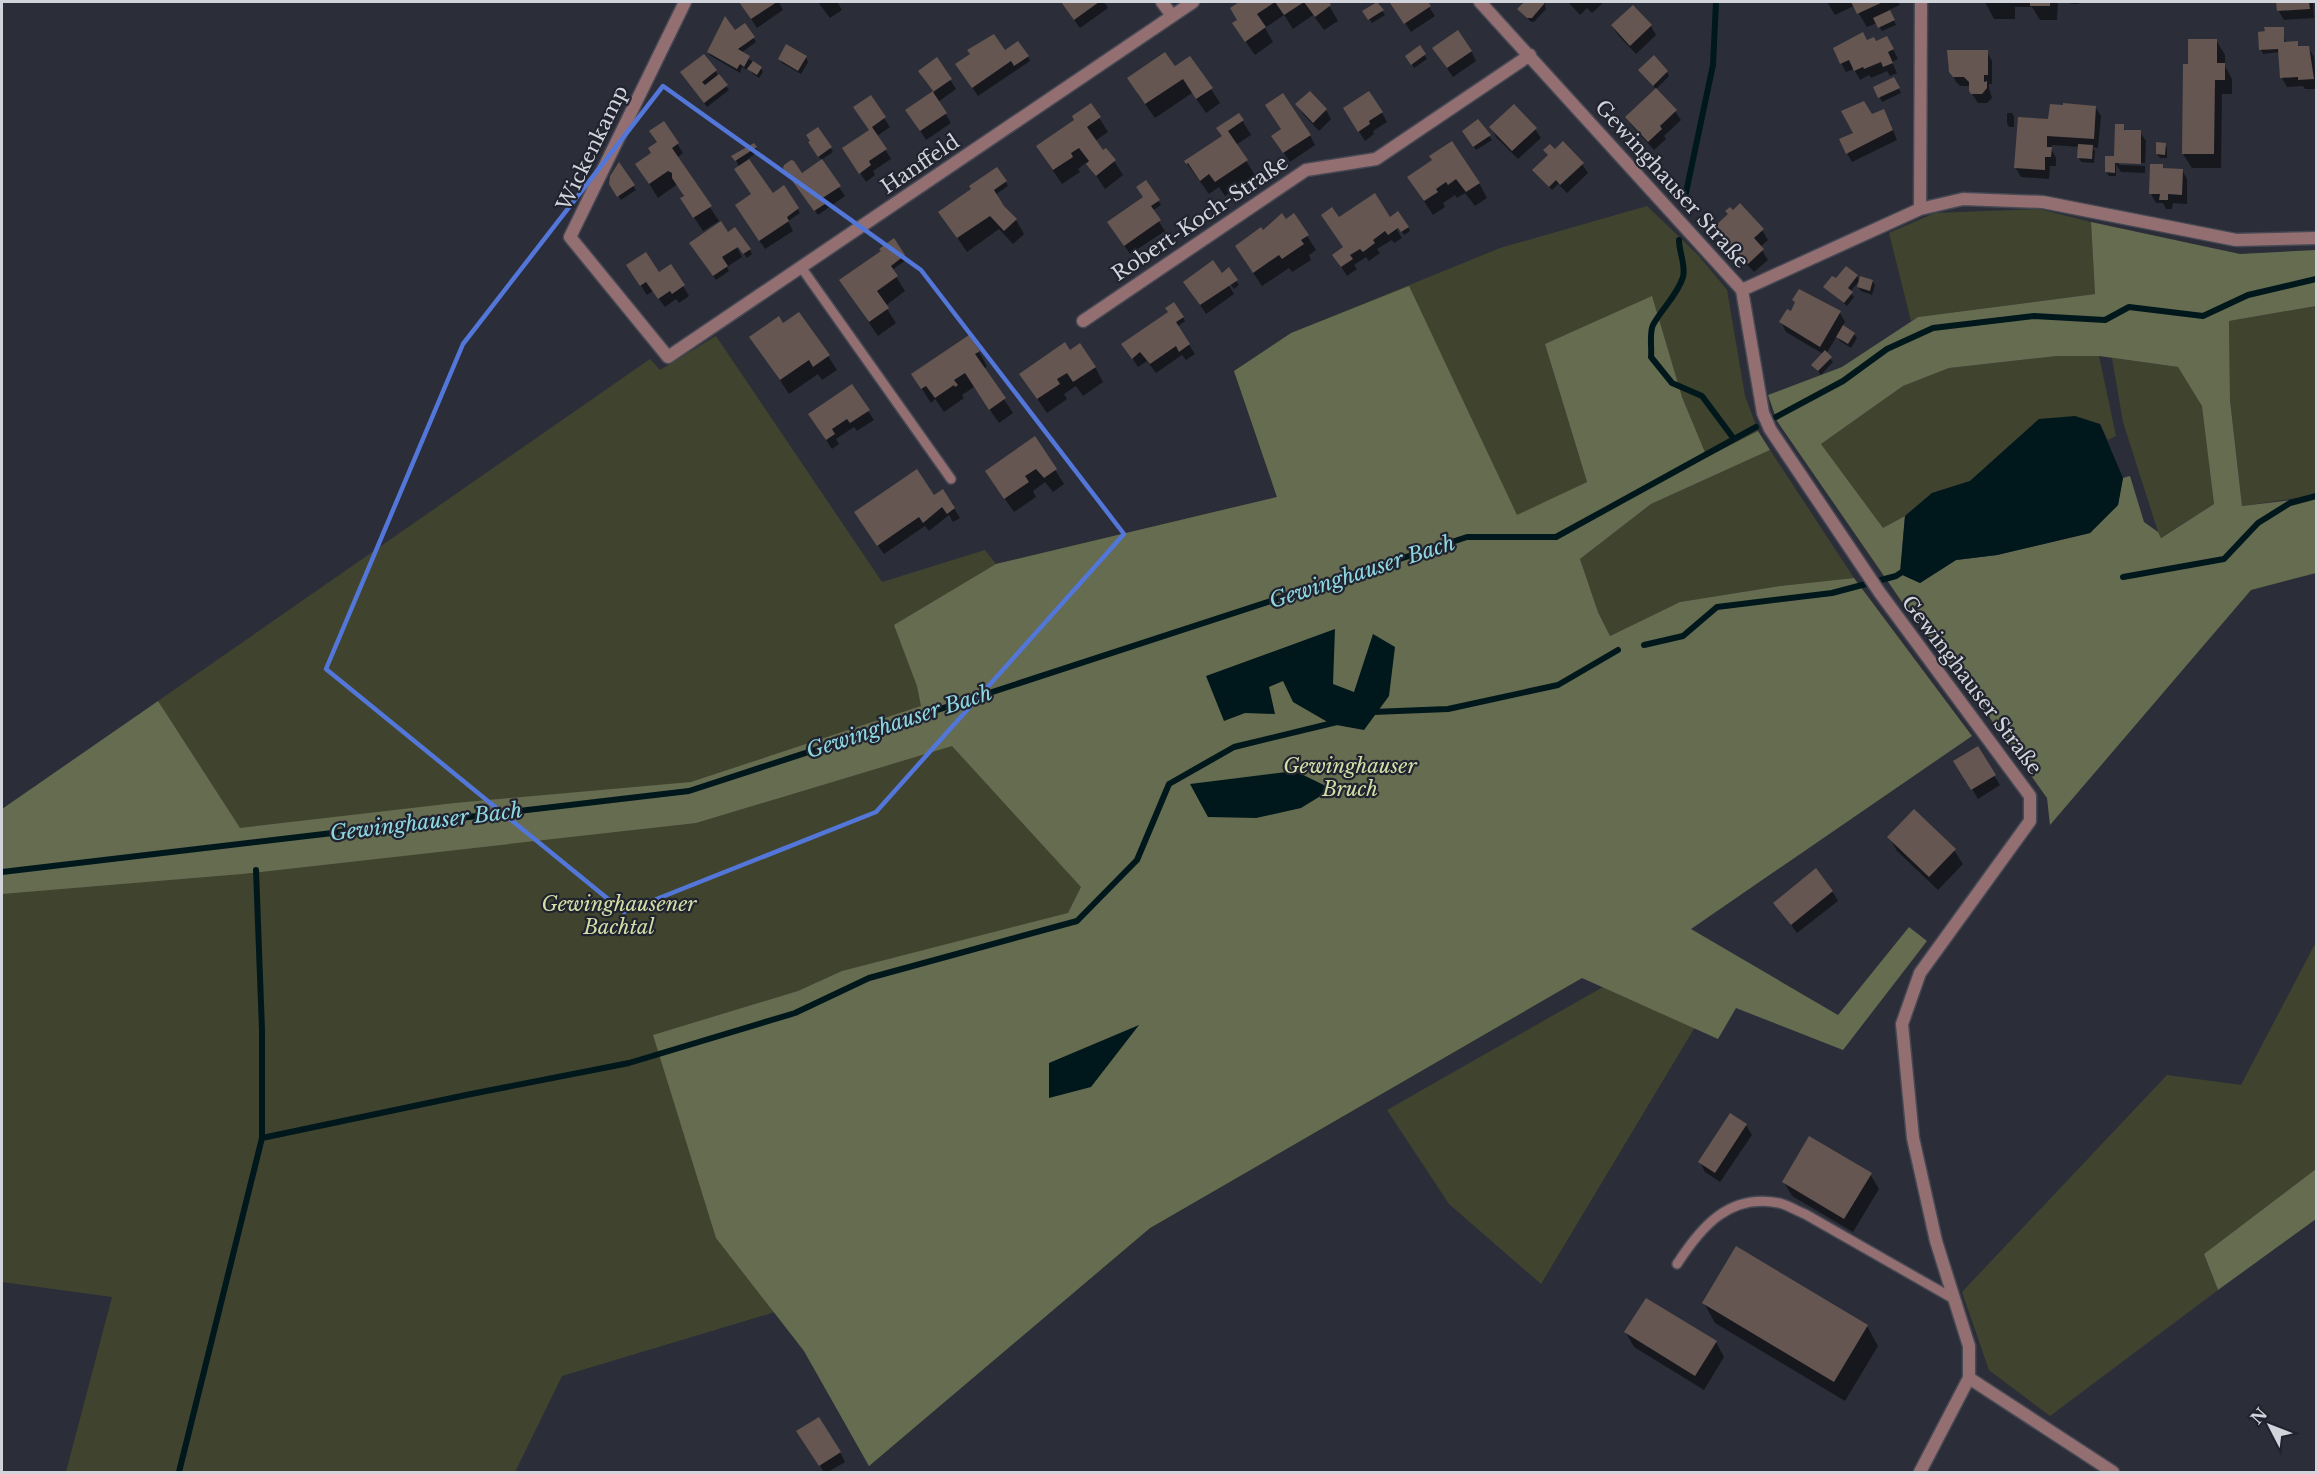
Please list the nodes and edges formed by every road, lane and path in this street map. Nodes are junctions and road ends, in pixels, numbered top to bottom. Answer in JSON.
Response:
{"nodes":[{"id":1,"x":685,"y":2,"type":"edge"},
{"id":2,"x":1162,"y":2,"type":"edge"},
{"id":3,"x":1193,"y":2,"type":"edge"},
{"id":4,"x":1480,"y":2,"type":"edge"},
{"id":5,"x":1922,"y":2,"type":"edge"},
{"id":6,"x":1172,"y":16,"type":"junction"},
{"id":7,"x":1530,"y":55,"type":"junction"},
{"id":8,"x":1920,"y":209,"type":"junction"},
{"id":9,"x":2316,"y":238,"type":"edge"},
{"id":10,"x":801,"y":267,"type":"junction"},
{"id":11,"x":1742,"y":290,"type":"junction"},
{"id":12,"x":1083,"y":321,"type":"dead end"},
{"id":13,"x":668,"y":357,"type":"joint"},
{"id":14,"x":951,"y":479,"type":"dead end"},
{"id":15,"x":1677,"y":1264,"type":"dead end"},
{"id":16,"x":1954,"y":1299,"type":"junction"},
{"id":17,"x":1969,"y":1378,"type":"junction"},
{"id":18,"x":1920,"y":1473,"type":"edge"},
{"id":19,"x":2113,"y":1473,"type":"edge"}],
"edges":[{"from":1,"to":13,"type":"street","name":"Wickenkamp"},
{"from":2,"to":6,"type":"street"},
{"from":3,"to":6,"type":"street","name":"Hanffeld"},
{"from":4,"to":7,"type":"street","name":"Gewinghauser Straße"},
{"from":5,"to":8,"type":"street"},
{"from":6,"to":10,"type":"street","name":"Hanffeld"},
{"from":7,"to":11,"type":"street","name":"Gewinghauser Straße"},
{"from":7,"to":12,"type":"street","name":"Robert-Koch-Straße"},
{"from":8,"to":9,"type":"street"},
{"from":8,"to":11,"type":"street"},
{"from":10,"to":13,"type":"street","name":"Hanffeld"},
{"from":10,"to":14,"type":"lane"},
{"from":11,"to":16,"type":"street","name":"Gewinghauser Straße"},
{"from":15,"to":16,"type":"lane"},
{"from":16,"to":17,"type":"street","name":"Gewinghauser Straße"},
{"from":17,"to":18,"type":"street","name":"Gewinghauser Straße"},
{"from":17,"to":19,"type":"street"}]}
